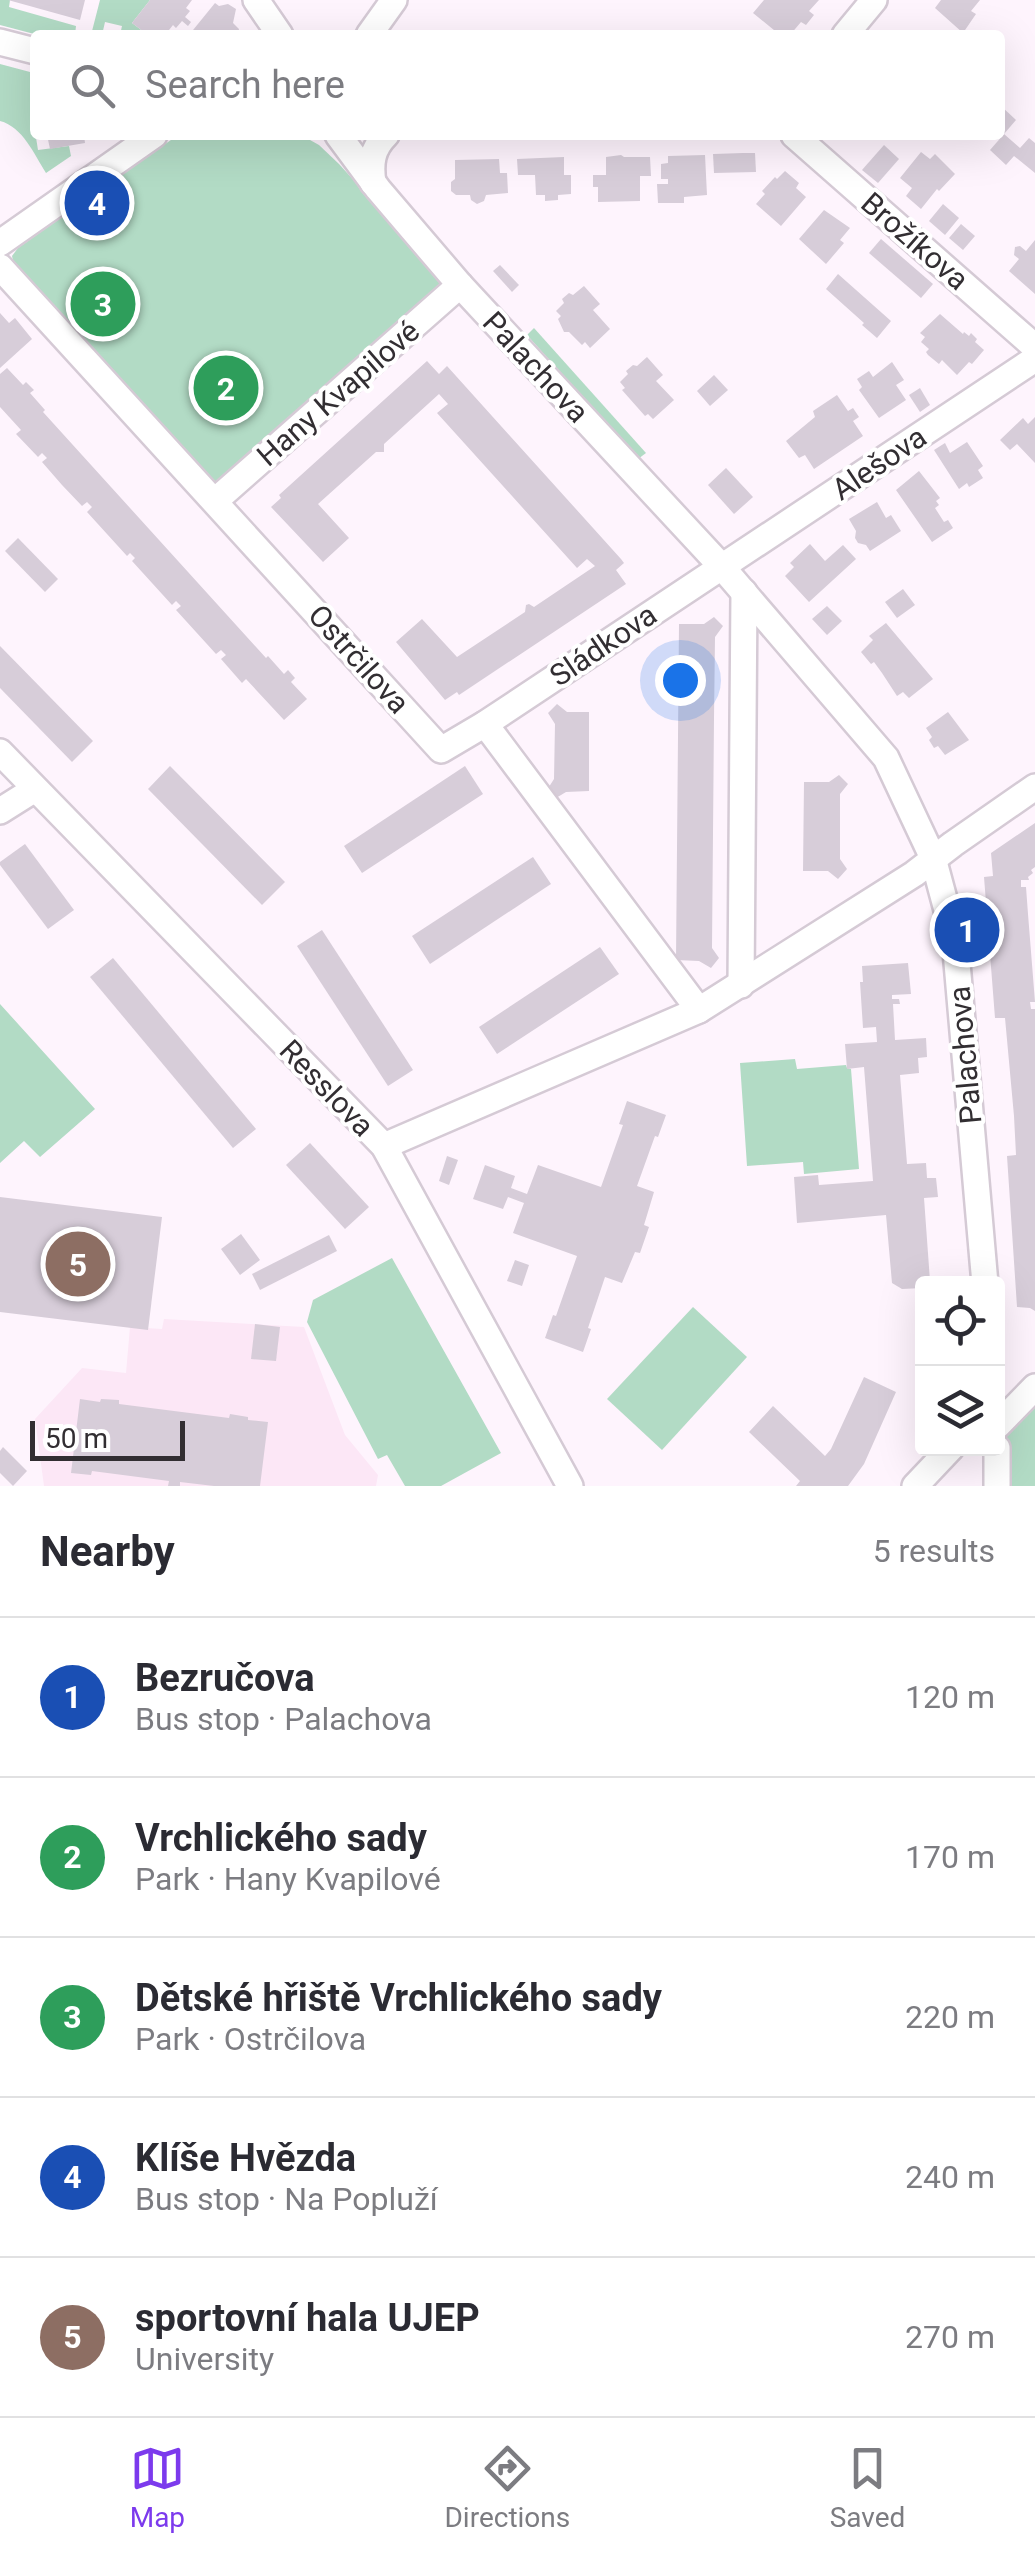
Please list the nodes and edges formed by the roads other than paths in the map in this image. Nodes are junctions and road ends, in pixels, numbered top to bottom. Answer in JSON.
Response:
{"nodes":[{"id":1,"x":256,"y":0,"type":"edge"},
{"id":2,"x":394,"y":0,"type":"edge"},
{"id":3,"x":874,"y":0,"type":"edge"},
{"id":4,"x":277,"y":30,"type":"edge"},
{"id":5,"x":373,"y":30,"type":"edge"},
{"id":6,"x":849,"y":30,"type":"edge"},
{"id":7,"x":0,"y":42,"type":"edge"},
{"id":8,"x":30,"y":50,"type":"edge"},
{"id":9,"x":147,"y":140,"type":"edge"},
{"id":10,"x":342,"y":140,"type":"edge"},
{"id":11,"x":381,"y":140,"type":"edge"},
{"id":12,"x":800,"y":140,"type":"edge"},
{"id":13,"x":373,"y":183,"type":"junction"},
{"id":14,"x":0,"y":243,"type":"edge"},
{"id":15,"x":0,"y":267,"type":"edge"},
{"id":16,"x":460,"y":286,"type":"junction"},
{"id":17,"x":1035,"y":347,"type":"edge"},
{"id":18,"x":1035,"y":359,"type":"edge"},
{"id":19,"x":216,"y":501,"type":"junction"},
{"id":20,"x":722,"y":567,"type":"junction"},
{"id":21,"x":744,"y":592,"type":"junction"},
{"id":22,"x":485,"y":724,"type":"junction"},
{"id":23,"x":0,"y":752,"type":"edge"},
{"id":24,"x":1035,"y":787,"type":"edge"},
{"id":25,"x":35,"y":789,"type":"junction"},
{"id":26,"x":0,"y":811,"type":"edge"},
{"id":27,"x":933,"y":858,"type":"junction"},
{"id":28,"x":740,"y":984,"type":"junction"},
{"id":29,"x":699,"y":1010,"type":"junction"},
{"id":30,"x":384,"y":1146,"type":"junction"},
{"id":31,"x":984,"y":1276,"type":"edge"},
{"id":32,"x":1035,"y":1387,"type":"edge"},
{"id":33,"x":1005,"y":1418,"type":"edge"},
{"id":34,"x":943,"y":1456,"type":"edge"},
{"id":35,"x":997,"y":1456,"type":"edge"},
{"id":36,"x":570,"y":1486,"type":"edge"},
{"id":37,"x":915,"y":1486,"type":"edge"},
{"id":38,"x":996,"y":1486,"type":"edge"}],
"edges":[{"from":1,"to":4,"type":"street"},
{"from":2,"to":5,"type":"street"},
{"from":3,"to":6,"type":"street"},
{"from":7,"to":8,"type":"street"},
{"from":9,"to":14,"type":"street"},
{"from":10,"to":13,"type":"street","name":"Palachova"},
{"from":11,"to":13,"type":"street"},
{"from":12,"to":17,"type":"street","name":"Brožíkova"},
{"from":13,"to":16,"type":"street","name":"Palachova"},
{"from":15,"to":19,"type":"street","name":"Ostrčilova"},
{"from":16,"to":19,"type":"street","name":"Hany Kvapilové"},
{"from":16,"to":20,"type":"street","name":"Palachova"},
{"from":18,"to":20,"type":"street","name":"Alešova"},
{"from":19,"to":22,"type":"street","name":"Ostrčilova"},
{"from":20,"to":21,"type":"street","name":"Palachova"},
{"from":20,"to":22,"type":"street","name":"Sládkova"},
{"from":21,"to":27,"type":"street","name":"Palachova"},
{"from":21,"to":28,"type":"street"},
{"from":22,"to":29,"type":"street"},
{"from":23,"to":25,"type":"street","name":"Resslova"},
{"from":24,"to":27,"type":"street"},
{"from":25,"to":26,"type":"street"},
{"from":25,"to":30,"type":"street","name":"Resslova"},
{"from":27,"to":28,"type":"street"},
{"from":27,"to":31,"type":"street","name":"Palachova"},
{"from":28,"to":29,"type":"street"},
{"from":29,"to":30,"type":"street"},
{"from":30,"to":36,"type":"street","name":"Resslova"},
{"from":32,"to":33,"type":"street"},
{"from":34,"to":37,"type":"street"},
{"from":35,"to":38,"type":"street"}]}
